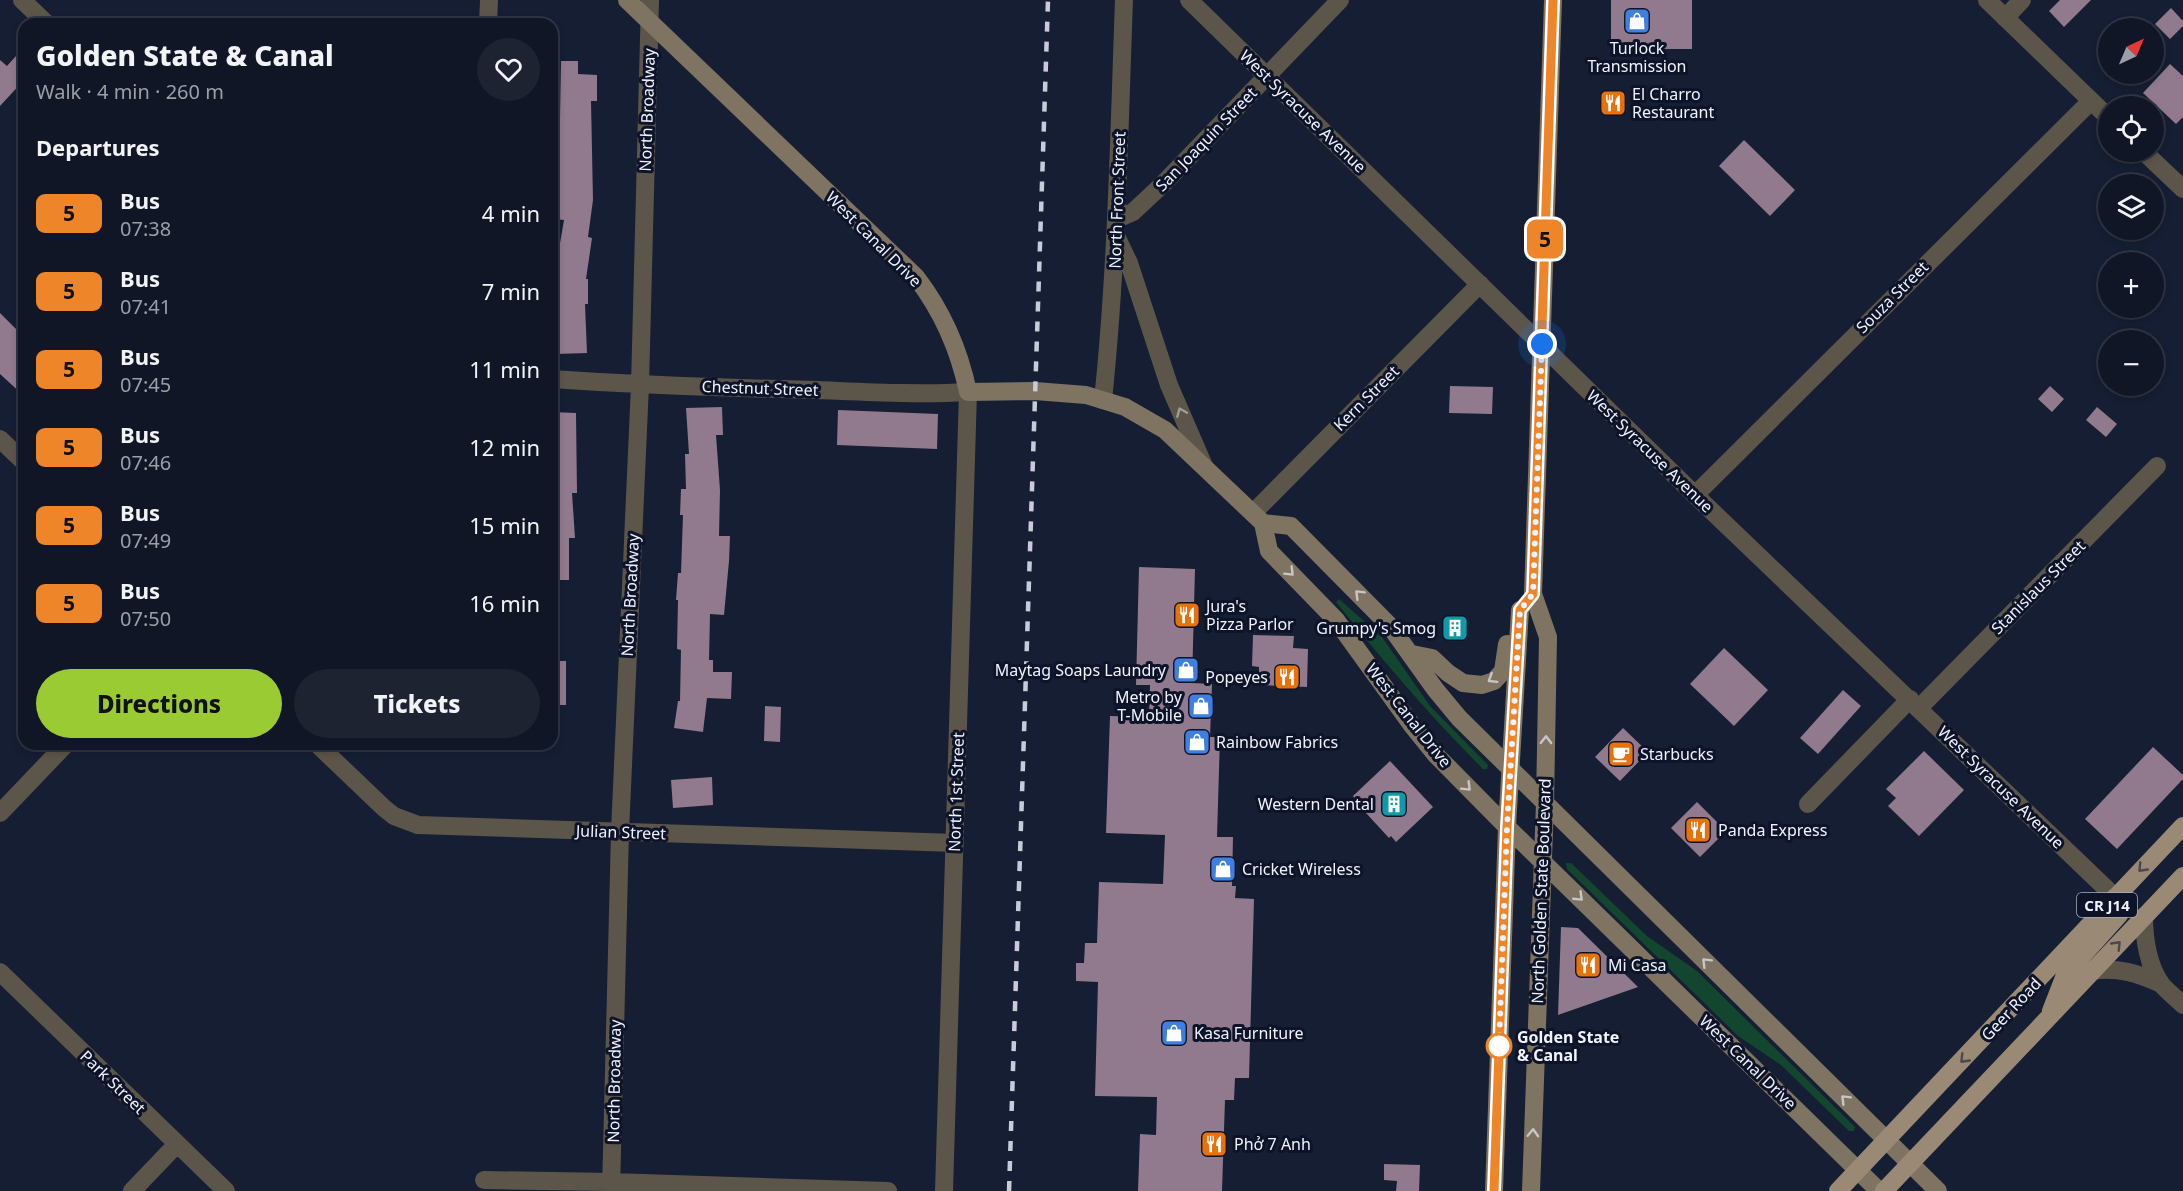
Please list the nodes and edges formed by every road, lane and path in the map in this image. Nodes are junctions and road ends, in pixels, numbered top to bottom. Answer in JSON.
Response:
{"nodes":[{"id":1,"x":22,"y":0,"type":"edge"},
{"id":2,"x":489,"y":0,"type":"edge"},
{"id":3,"x":627,"y":0,"type":"edge"},
{"id":4,"x":650,"y":0,"type":"edge"},
{"id":5,"x":1124,"y":0,"type":"edge"},
{"id":6,"x":1189,"y":0,"type":"edge"},
{"id":7,"x":1340,"y":0,"type":"edge"},
{"id":8,"x":1553,"y":0,"type":"edge"},
{"id":9,"x":1987,"y":0,"type":"edge"},
{"id":10,"x":2022,"y":0,"type":"edge"},
{"id":11,"x":41,"y":18,"type":"edge"},
{"id":12,"x":488,"y":18,"type":"edge"},
{"id":13,"x":2005,"y":18,"type":"junction"},
{"id":14,"x":650,"y":22,"type":"junction"},
{"id":15,"x":1267,"y":76,"type":"junction"},
{"id":16,"x":2091,"y":101,"type":"junction"},
{"id":17,"x":2098,"y":108,"type":"edge"},
{"id":18,"x":2155,"y":162,"type":"edge"},
{"id":19,"x":2183,"y":189,"type":"edge"},
{"id":20,"x":1116,"y":227,"type":"junction"},
{"id":21,"x":1480,"y":284,"type":"junction"},
{"id":22,"x":1542,"y":344,"type":"junction"},
{"id":23,"x":558,"y":379,"type":"edge"},
{"id":24,"x":640,"y":385,"type":"junction"},
{"id":25,"x":968,"y":392,"type":"junction"},
{"id":26,"x":1103,"y":400,"type":"junction"},
{"id":27,"x":0,"y":439,"type":"edge"},
{"id":28,"x":18,"y":456,"type":"edge"},
{"id":29,"x":1204,"y":466,"type":"junction"},
{"id":30,"x":2157,"y":466,"type":"dead end"},
{"id":31,"x":1695,"y":495,"type":"junction"},
{"id":32,"x":1258,"y":518,"type":"junction"},
{"id":33,"x":1533,"y":594,"type":"junction"},
{"id":34,"x":1520,"y":610,"type":"junction"},
{"id":35,"x":1412,"y":654,"type":"junction"},
{"id":36,"x":1914,"y":703,"type":"junction"},
{"id":37,"x":60,"y":750,"type":"edge"},
{"id":38,"x":323,"y":750,"type":"edge"},
{"id":39,"x":1511,"y":770,"type":"junction"},
{"id":40,"x":1545,"y":803,"type":"junction"},
{"id":41,"x":1808,"y":804,"type":"dead end"},
{"id":42,"x":0,"y":813,"type":"edge"},
{"id":43,"x":2183,"y":826,"type":"edge"},
{"id":44,"x":1507,"y":827,"type":"junction"},
{"id":45,"x":620,"y":832,"type":"junction"},
{"id":46,"x":954,"y":843,"type":"junction"},
{"id":47,"x":1542,"y":861,"type":"junction"},
{"id":48,"x":2183,"y":876,"type":"edge"},
{"id":49,"x":2115,"y":897,"type":"junction"},
{"id":50,"x":2144,"y":916,"type":"junction"},
{"id":51,"x":2092,"y":971,"type":"junction"},
{"id":52,"x":0,"y":972,"type":"edge"},
{"id":53,"x":2161,"y":984,"type":"junction"},
{"id":54,"x":2183,"y":1005,"type":"edge"},
{"id":55,"x":2049,"y":1018,"type":"junction"},
{"id":56,"x":1887,"y":1140,"type":"junction"},
{"id":57,"x":177,"y":1144,"type":"junction"},
{"id":58,"x":1910,"y":1163,"type":"junction"},
{"id":59,"x":1858,"y":1171,"type":"junction"},
{"id":60,"x":483,"y":1180,"type":"dead end"},
{"id":61,"x":611,"y":1186,"type":"edge"},
{"id":62,"x":132,"y":1191,"type":"edge"},
{"id":63,"x":226,"y":1191,"type":"edge"},
{"id":64,"x":888,"y":1191,"type":"edge"},
{"id":65,"x":944,"y":1191,"type":"edge"},
{"id":66,"x":1494,"y":1191,"type":"edge"},
{"id":67,"x":1531,"y":1191,"type":"edge"},
{"id":68,"x":1838,"y":1191,"type":"edge"},
{"id":69,"x":1879,"y":1191,"type":"edge"},
{"id":70,"x":1884,"y":1191,"type":"edge"},
{"id":71,"x":1938,"y":1191,"type":"edge"}],
"edges":[{"from":1,"to":11,"type":"street"},
{"from":2,"to":12,"type":"street"},
{"from":3,"to":14,"type":"main road","name":"West Canal Drive"},
{"from":4,"to":14,"type":"street","name":"North Broadway"},
{"from":5,"to":20,"type":"street","name":"North Front Street"},
{"from":6,"to":15,"type":"street","name":"West Syracuse Avenue"},
{"from":7,"to":15,"type":"street","name":"San Joaquin Street"},
{"from":8,"to":22,"type":"main road","name":"North Golden State Boulevard"},
{"from":9,"to":13,"type":"street"},
{"from":10,"to":13,"type":"street"},
{"from":13,"to":16,"type":"street"},
{"from":14,"to":24,"type":"street","name":"North Broadway"},
{"from":14,"to":25,"type":"main road","name":"West Canal Drive"},
{"from":15,"to":20,"type":"street","name":"San Joaquin Street"},
{"from":15,"to":21,"type":"street","name":"West Syracuse Avenue"},
{"from":16,"to":17,"type":"street"},
{"from":16,"to":31,"type":"street","name":"Souza Street"},
{"from":18,"to":19,"type":"street"},
{"from":20,"to":26,"type":"street","name":"North Front Street"},
{"from":29,"to":20,"type":"street","one_way":true},
{"from":21,"to":22,"type":"street","name":"West Syracuse Avenue"},
{"from":21,"to":32,"type":"street","name":"Kern Street"},
{"from":22,"to":31,"type":"street","name":"West Syracuse Avenue"},
{"from":22,"to":33,"type":"main road","name":"North Golden State Boulevard"},
{"from":23,"to":24,"type":"street","name":"Chestnut Street"},
{"from":24,"to":25,"type":"street","name":"Chestnut Street"},
{"from":24,"to":45,"type":"street","name":"North Broadway"},
{"from":25,"to":26,"type":"main road"},
{"from":25,"to":46,"type":"street","name":"North 1st Street"},
{"from":26,"to":29,"type":"main road"},
{"from":27,"to":28,"type":"street"},
{"from":29,"to":32,"type":"main road"},
{"from":30,"to":36,"type":"street","name":"Stanislaus Street"},
{"from":31,"to":36,"type":"street","name":"West Syracuse Avenue"},
{"from":35,"to":32,"type":"main road","one_way":true},
{"from":32,"to":44,"type":"main road","name":"West Canal Drive","one_way":true},
{"from":33,"to":34,"type":"main road"},
{"from":40,"to":33,"type":"main road","name":"North Golden State Boulevard","one_way":true},
{"from":34,"to":35,"type":"main road","one_way":true},
{"from":34,"to":39,"type":"main road","name":"North Golden State Boulevard"},
{"from":35,"to":39,"type":"main road"},
{"from":36,"to":41,"type":"street","name":"Stanislaus Street"},
{"from":36,"to":49,"type":"street","name":"West Syracuse Avenue"},
{"from":37,"to":42,"type":"street"},
{"from":38,"to":45,"type":"street","name":"Julian Street"},
{"from":39,"to":40,"type":"main road"},
{"from":39,"to":44,"type":"main road","name":"North Golden State Boulevard"},
{"from":40,"to":47,"type":"main road","name":"North Golden State Boulevard"},
{"from":56,"to":40,"type":"main road","one_way":true},
{"from":43,"to":49,"type":"main road","name":"Geer Road","number":"CR J14","one_way":true},
{"from":44,"to":47,"type":"main road","name":"West Canal Drive"},
{"from":44,"to":66,"type":"main road","name":"North Golden State Boulevard"},
{"from":45,"to":46,"type":"street","name":"Julian Street"},
{"from":45,"to":61,"type":"street","name":"North Broadway"},
{"from":46,"to":65,"type":"street","name":"North 1st Street"},
{"from":47,"to":59,"type":"main road","name":"West Canal Drive","one_way":true},
{"from":67,"to":47,"type":"main road","name":"North Golden State Boulevard","one_way":true},
{"from":48,"to":50,"type":"main road","name":"Geer Road","number":"CR J14"},
{"from":49,"to":55,"type":"main road"},
{"from":49,"to":56,"type":"main road","name":"Geer Road","number":"CR J14","one_way":true},
{"from":51,"to":50,"type":"main road","name":"Geer Road","number":"CR J14","one_way":true},
{"from":50,"to":53,"type":"street"},
{"from":51,"to":53,"type":"street"},
{"from":51,"to":55,"type":"main road","name":"Geer Road","number":"CR J14"},
{"from":52,"to":57,"type":"street","name":"Park Street"},
{"from":53,"to":54,"type":"street"},
{"from":55,"to":58,"type":"main road","name":"Geer Road","number":"CR J14"},
{"from":56,"to":58,"type":"main road"},
{"from":56,"to":59,"type":"main road","name":"Geer Road","number":"CR J14"},
{"from":57,"to":62,"type":"street"},
{"from":57,"to":63,"type":"street","name":"Park Street"},
{"from":58,"to":70,"type":"main road","name":"Geer Road","number":"CR J14"},
{"from":58,"to":71,"type":"main road"},
{"from":59,"to":68,"type":"main road","name":"Geer Road","number":"CR J14"},
{"from":59,"to":69,"type":"main road","name":"West Canal Drive"},
{"from":60,"to":61,"type":"street"},
{"from":61,"to":64,"type":"street"}]}
